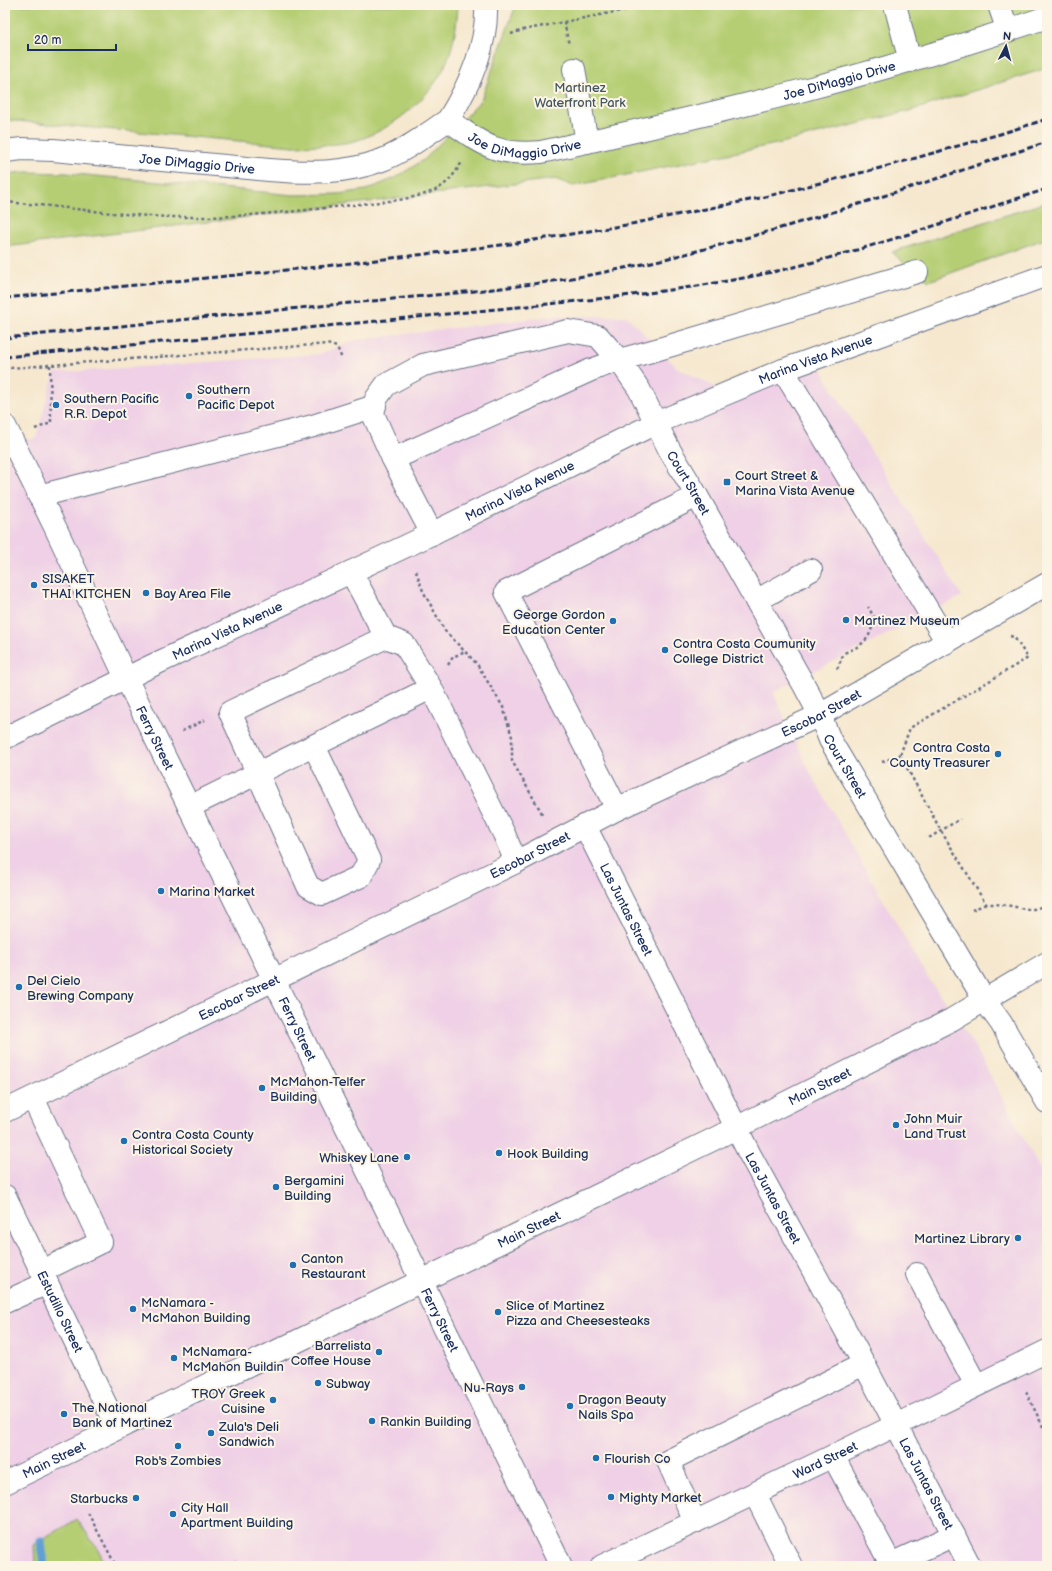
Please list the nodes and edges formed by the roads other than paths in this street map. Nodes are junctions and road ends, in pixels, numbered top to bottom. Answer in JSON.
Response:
{"nodes":[{"id":1,"x":486,"y":5,"type":"edge"},
{"id":2,"x":895,"y":5,"type":"edge"},
{"id":3,"x":999,"y":5,"type":"edge"},
{"id":4,"x":1047,"y":17,"type":"edge"},
{"id":5,"x":1008,"y":31,"type":"junction"},
{"id":6,"x":910,"y":61,"type":"junction"},
{"id":7,"x":574,"y":69,"type":"dead end"},
{"id":8,"x":448,"y":120,"type":"junction"},
{"id":9,"x":587,"y":142,"type":"junction"},
{"id":10,"x":5,"y":151,"type":"edge"},
{"id":11,"x":917,"y":272,"type":"dead end"},
{"id":12,"x":1047,"y":275,"type":"edge"},
{"id":13,"x":618,"y":360,"type":"junction"},
{"id":14,"x":783,"y":370,"type":"junction"},
{"id":15,"x":375,"y":406,"type":"junction"},
{"id":16,"x":656,"y":423,"type":"junction"},
{"id":17,"x":5,"y":426,"type":"edge"},
{"id":18,"x":393,"y":459,"type":"junction"},
{"id":19,"x":39,"y":496,"type":"junction"},
{"id":20,"x":697,"y":496,"type":"junction"},
{"id":21,"x":432,"y":534,"type":"junction"},
{"id":22,"x":811,"y":570,"type":"dead end"},
{"id":23,"x":351,"y":572,"type":"junction"},
{"id":24,"x":1047,"y":584,"type":"edge"},
{"id":25,"x":756,"y":601,"type":"junction"},
{"id":26,"x":386,"y":637,"type":"junction"},
{"id":27,"x":947,"y":642,"type":"junction"},
{"id":28,"x":126,"y":678,"type":"junction"},
{"id":29,"x":431,"y":688,"type":"junction"},
{"id":30,"x":820,"y":715,"type":"junction"},
{"id":31,"x":5,"y":738,"type":"edge"},
{"id":32,"x":314,"y":746,"type":"junction"},
{"id":33,"x":257,"y":774,"type":"junction"},
{"id":34,"x":189,"y":807,"type":"junction"},
{"id":35,"x":617,"y":809,"type":"junction"},
{"id":36,"x":585,"y":826,"type":"junction"},
{"id":37,"x":516,"y":862,"type":"junction"},
{"id":38,"x":1047,"y":963,"type":"edge"},
{"id":39,"x":273,"y":979,"type":"junction"},
{"id":40,"x":985,"y":1001,"type":"junction"},
{"id":41,"x":33,"y":1098,"type":"junction"},
{"id":42,"x":1047,"y":1102,"type":"edge"},
{"id":43,"x":5,"y":1111,"type":"edge"},
{"id":44,"x":737,"y":1126,"type":"junction"},
{"id":45,"x":5,"y":1196,"type":"edge"},
{"id":46,"x":916,"y":1274,"type":"dead end"},
{"id":47,"x":44,"y":1277,"type":"junction"},
{"id":48,"x":422,"y":1281,"type":"junction"},
{"id":49,"x":5,"y":1302,"type":"edge"},
{"id":50,"x":1047,"y":1351,"type":"edge"},
{"id":51,"x":864,"y":1364,"type":"junction"},
{"id":52,"x":976,"y":1385,"type":"junction"},
{"id":53,"x":895,"y":1424,"type":"junction"},
{"id":54,"x":117,"y":1428,"type":"junction"},
{"id":55,"x":833,"y":1456,"type":"junction"},
{"id":56,"x":5,"y":1483,"type":"edge"},
{"id":57,"x":755,"y":1494,"type":"junction"},
{"id":58,"x":695,"y":1522,"type":"junction"},
{"id":59,"x":954,"y":1535,"type":"junction"},
{"id":60,"x":891,"y":1565,"type":"edge"},
{"id":61,"x":561,"y":1566,"type":"edge"},
{"id":62,"x":602,"y":1566,"type":"edge"},
{"id":63,"x":791,"y":1566,"type":"edge"},
{"id":64,"x":970,"y":1566,"type":"edge"}],
"edges":[{"from":1,"to":8,"type":"street"},
{"from":2,"to":6,"type":"street"},
{"from":3,"to":5,"type":"street"},
{"from":4,"to":5,"type":"street","name":"Joe DiMaggio Drive"},
{"from":5,"to":6,"type":"street","name":"Joe DiMaggio Drive"},
{"from":6,"to":9,"type":"street","name":"Joe DiMaggio Drive"},
{"from":7,"to":9,"type":"street"},
{"from":8,"to":9,"type":"street","name":"Joe DiMaggio Drive"},
{"from":8,"to":10,"type":"street","name":"Joe DiMaggio Drive"},
{"from":11,"to":13,"type":"street"},
{"from":12,"to":14,"type":"street","name":"Marina Vista Avenue"},
{"from":13,"to":15,"type":"street","name":"Court Street"},
{"from":13,"to":16,"type":"street","name":"Court Street"},
{"from":13,"to":18,"type":"street"},
{"from":14,"to":16,"type":"street","name":"Marina Vista Avenue"},
{"from":14,"to":27,"type":"street"},
{"from":15,"to":18,"type":"street"},
{"from":15,"to":19,"type":"street"},
{"from":16,"to":20,"type":"street","name":"Court Street"},
{"from":16,"to":21,"type":"street","name":"Marina Vista Avenue"},
{"from":17,"to":19,"type":"street","name":"Ferry Street"},
{"from":18,"to":21,"type":"street"},
{"from":19,"to":28,"type":"street","name":"Ferry Street"},
{"from":20,"to":25,"type":"street","name":"Court Street"},
{"from":20,"to":35,"type":"street"},
{"from":21,"to":23,"type":"street","name":"Marina Vista Avenue"},
{"from":22,"to":25,"type":"street"},
{"from":23,"to":26,"type":"street"},
{"from":23,"to":28,"type":"street","name":"Marina Vista Avenue"},
{"from":24,"to":27,"type":"street","name":"Escobar Street"},
{"from":25,"to":30,"type":"street","name":"Court Street"},
{"from":26,"to":29,"type":"street"},
{"from":26,"to":33,"type":"street"},
{"from":27,"to":30,"type":"street","name":"Escobar Street"},
{"from":28,"to":31,"type":"street","name":"Marina Vista Avenue"},
{"from":28,"to":34,"type":"street","name":"Ferry Street"},
{"from":29,"to":32,"type":"street"},
{"from":29,"to":37,"type":"street"},
{"from":30,"to":35,"type":"street","name":"Escobar Street"},
{"from":30,"to":40,"type":"street","name":"Court Street"},
{"from":32,"to":33,"type":"street"},
{"from":32,"to":33,"type":"street"},
{"from":33,"to":34,"type":"street"},
{"from":34,"to":39,"type":"street","name":"Ferry Street"},
{"from":35,"to":36,"type":"street","name":"Escobar Street"},
{"from":36,"to":37,"type":"street","name":"Escobar Street"},
{"from":36,"to":44,"type":"street","name":"Las Juntas Street"},
{"from":37,"to":39,"type":"street","name":"Escobar Street"},
{"from":38,"to":40,"type":"street","name":"Main Street"},
{"from":39,"to":41,"type":"street","name":"Escobar Street"},
{"from":39,"to":48,"type":"street","name":"Ferry Street"},
{"from":40,"to":42,"type":"street","name":"Court Street"},
{"from":40,"to":44,"type":"street","name":"Main Street"},
{"from":41,"to":43,"type":"street","name":"Escobar Street"},
{"from":41,"to":47,"type":"street"},
{"from":44,"to":48,"type":"street","name":"Main Street"},
{"from":44,"to":51,"type":"street","name":"Las Juntas Street"},
{"from":45,"to":47,"type":"street","name":"Estudillo Street"},
{"from":46,"to":52,"type":"street"},
{"from":47,"to":49,"type":"street"},
{"from":47,"to":54,"type":"street","name":"Estudillo Street"},
{"from":48,"to":54,"type":"street","name":"Main Street"},
{"from":48,"to":61,"type":"street","name":"Ferry Street"},
{"from":50,"to":52,"type":"street","name":"Ward Street"},
{"from":51,"to":53,"type":"street","name":"Las Juntas Street"},
{"from":51,"to":58,"type":"street"},
{"from":52,"to":53,"type":"street","name":"Ward Street"},
{"from":53,"to":55,"type":"street","name":"Ward Street"},
{"from":53,"to":59,"type":"street","name":"Las Juntas Street"},
{"from":54,"to":56,"type":"street","name":"Main Street"},
{"from":55,"to":57,"type":"street","name":"Ward Street"},
{"from":55,"to":60,"type":"street"},
{"from":57,"to":58,"type":"street","name":"Ward Street"},
{"from":57,"to":63,"type":"street"},
{"from":58,"to":62,"type":"street","name":"Ward Street"},
{"from":59,"to":60,"type":"street"},
{"from":59,"to":64,"type":"street","name":"Las Juntas Street"}]}
